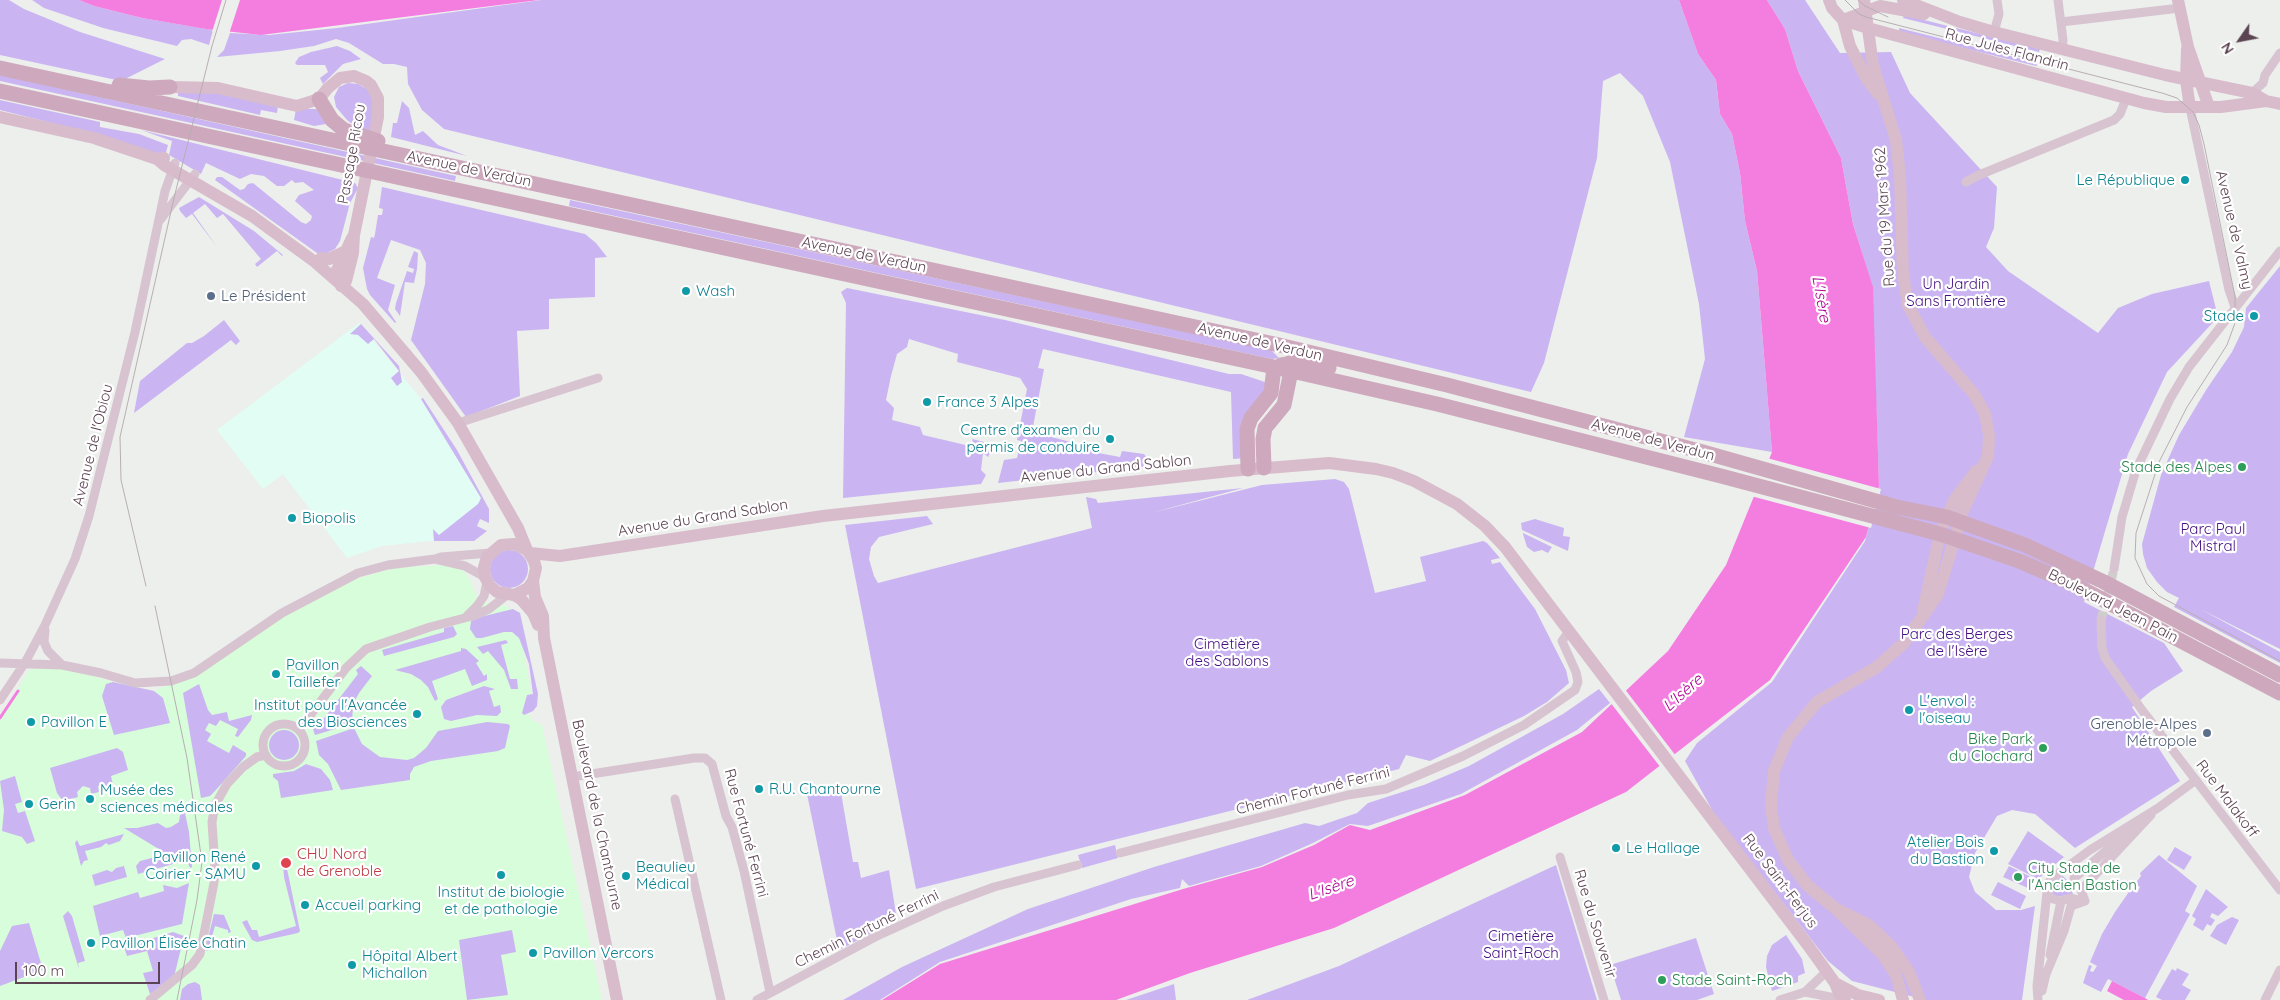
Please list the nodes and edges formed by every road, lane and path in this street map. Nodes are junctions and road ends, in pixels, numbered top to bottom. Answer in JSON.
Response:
{"nodes":[{"id":1,"x":1829,"y":0,"type":"edge"},
{"id":2,"x":1903,"y":0,"type":"edge"},
{"id":3,"x":1997,"y":0,"type":"edge"},
{"id":4,"x":2058,"y":0,"type":"edge"},
{"id":5,"x":2179,"y":4,"type":"edge"},
{"id":6,"x":1865,"y":6,"type":"edge"},
{"id":7,"x":1842,"y":20,"type":"junction"},
{"id":8,"x":1960,"y":22,"type":"junction"},
{"id":9,"x":2061,"y":22,"type":"junction"},
{"id":10,"x":1868,"y":28,"type":"junction"},
{"id":11,"x":1994,"y":32,"type":"junction"},
{"id":12,"x":2188,"y":47,"type":"junction"},
{"id":13,"x":2062,"y":49,"type":"junction"},
{"id":14,"x":2280,"y":53,"type":"edge"},
{"id":15,"x":0,"y":68,"type":"edge"},
{"id":16,"x":48,"y":78,"type":"junction"},
{"id":17,"x":2186,"y":80,"type":"junction"},
{"id":18,"x":2200,"y":84,"type":"junction"},
{"id":19,"x":170,"y":87,"type":"joint"},
{"id":20,"x":0,"y":91,"type":"edge"},
{"id":21,"x":2252,"y":94,"type":"junction"},
{"id":22,"x":319,"y":99,"type":"junction"},
{"id":23,"x":2126,"y":99,"type":"junction"},
{"id":24,"x":2266,"y":101,"type":"junction"},
{"id":25,"x":1883,"y":102,"type":"junction"},
{"id":26,"x":2280,"y":104,"type":"edge"},
{"id":27,"x":2209,"y":107,"type":"junction"},
{"id":28,"x":2190,"y":108,"type":"junction"},
{"id":29,"x":0,"y":117,"type":"edge"},
{"id":30,"x":351,"y":138,"type":"junction"},
{"id":31,"x":174,"y":166,"type":"junction"},
{"id":32,"x":194,"y":177,"type":"junction"},
{"id":33,"x":1966,"y":182,"type":"dead end"},
{"id":34,"x":159,"y":222,"type":"junction"},
{"id":35,"x":354,"y":235,"type":"junction"},
{"id":36,"x":2280,"y":251,"type":"edge"},
{"id":37,"x":344,"y":252,"type":"junction"},
{"id":38,"x":321,"y":258,"type":"junction"},
{"id":39,"x":341,"y":280,"type":"junction"},
{"id":40,"x":2236,"y":307,"type":"junction"},
{"id":41,"x":1279,"y":345,"type":"junction"},
{"id":42,"x":1285,"y":367,"type":"junction"},
{"id":43,"x":598,"y":378,"type":"dead end"},
{"id":44,"x":1416,"y":379,"type":"junction"},
{"id":45,"x":458,"y":423,"type":"junction"},
{"id":46,"x":1264,"y":468,"type":"junction"},
{"id":47,"x":1248,"y":470,"type":"junction"},
{"id":48,"x":1897,"y":507,"type":"joint"},
{"id":49,"x":506,"y":509,"type":"junction"},
{"id":50,"x":1953,"y":519,"type":"junction"},
{"id":51,"x":1895,"y":523,"type":"joint"},
{"id":52,"x":1947,"y":537,"type":"junction"},
{"id":53,"x":507,"y":544,"type":"junction"},
{"id":54,"x":528,"y":551,"type":"junction"},
{"id":55,"x":490,"y":553,"type":"junction"},
{"id":56,"x":560,"y":556,"type":"junction"},
{"id":57,"x":435,"y":559,"type":"junction"},
{"id":58,"x":2114,"y":569,"type":"tunnel mouth"},
{"id":59,"x":534,"y":577,"type":"junction"},
{"id":60,"x":486,"y":579,"type":"junction"},
{"id":61,"x":510,"y":595,"type":"junction"},
{"id":62,"x":466,"y":616,"type":"junction"},
{"id":63,"x":2101,"y":620,"type":"tunnel mouth"},
{"id":64,"x":45,"y":625,"type":"junction"},
{"id":65,"x":1569,"y":632,"type":"junction"},
{"id":66,"x":544,"y":636,"type":"junction"},
{"id":67,"x":1583,"y":649,"type":"joint"},
{"id":68,"x":0,"y":663,"type":"edge"},
{"id":69,"x":23,"y":665,"type":"junction"},
{"id":70,"x":62,"y":665,"type":"junction"},
{"id":71,"x":2280,"y":675,"type":"edge"},
{"id":72,"x":2280,"y":693,"type":"edge"},
{"id":73,"x":0,"y":700,"type":"edge"},
{"id":74,"x":299,"y":730,"type":"junction"},
{"id":75,"x":266,"y":755,"type":"junction"},
{"id":76,"x":572,"y":777,"type":"junction"},
{"id":77,"x":2196,"y":780,"type":"junction"},
{"id":78,"x":675,"y":799,"type":"dead end"},
{"id":79,"x":2158,"y":808,"type":"junction"},
{"id":80,"x":2150,"y":816,"type":"junction"},
{"id":81,"x":1120,"y":853,"type":"dead end"},
{"id":82,"x":1560,"y":857,"type":"dead end"},
{"id":83,"x":1078,"y":865,"type":"dead end"},
{"id":84,"x":2061,"y":871,"type":"junction"},
{"id":85,"x":2074,"y":878,"type":"junction"},
{"id":86,"x":2280,"y":890,"type":"edge"},
{"id":87,"x":2047,"y":894,"type":"junction"},
{"id":88,"x":2061,"y":901,"type":"junction"},
{"id":89,"x":2085,"y":901,"type":"junction"},
{"id":90,"x":1835,"y":908,"type":"junction"},
{"id":91,"x":2280,"y":970,"type":"edge"},
{"id":92,"x":1827,"y":971,"type":"junction"},
{"id":93,"x":2046,"y":974,"type":"junction"},
{"id":94,"x":1835,"y":983,"type":"junction"},
{"id":95,"x":770,"y":992,"type":"junction"},
{"id":96,"x":1804,"y":992,"type":"junction"},
{"id":97,"x":150,"y":1000,"type":"edge"},
{"id":98,"x":617,"y":1000,"type":"edge"},
{"id":99,"x":721,"y":1000,"type":"edge"},
{"id":100,"x":757,"y":1000,"type":"edge"},
{"id":101,"x":1604,"y":1000,"type":"edge"},
{"id":102,"x":1780,"y":1000,"type":"edge"},
{"id":103,"x":1845,"y":1000,"type":"edge"},
{"id":104,"x":1879,"y":1000,"type":"edge"},
{"id":105,"x":1903,"y":1000,"type":"edge"},
{"id":106,"x":1920,"y":1000,"type":"edge"},
{"id":107,"x":2039,"y":1000,"type":"edge"},
{"id":108,"x":2265,"y":1000,"type":"edge"}],
"edges":[{"from":1,"to":7,"type":"street"},
{"from":2,"to":8,"type":"street","name":"Rue Jules Flandrin"},
{"from":3,"to":11,"type":"street"},
{"from":4,"to":9,"type":"street"},
{"from":5,"to":9,"type":"street"},
{"from":5,"to":12,"type":"street","name":"Avenue de Valmy"},
{"from":6,"to":7,"type":"street"},
{"from":6,"to":8,"type":"street"},
{"from":6,"to":10,"type":"street","name":"Rue du 19 Mars 1962"},
{"from":7,"to":10,"type":"street","name":"Rue Jules Flandrin"},
{"from":7,"to":25,"type":"street","name":"Rue du 19 Mars 1962"},
{"from":8,"to":11,"type":"street","name":"Rue Jules Flandrin"},
{"from":9,"to":13,"type":"street"},
{"from":10,"to":23,"type":"street","name":"Rue Jules Flandrin"},
{"from":10,"to":25,"type":"street","name":"Rue du 19 Mars 1962"},
{"from":11,"to":13,"type":"street","name":"Rue Jules Flandrin"},
{"from":12,"to":17,"type":"street","name":"Avenue de Valmy"},
{"from":12,"to":18,"type":"street","name":"Avenue de Valmy"},
{"from":13,"to":17,"type":"street","name":"Rue Jules Flandrin"},
{"from":14,"to":21,"type":"street"},
{"from":15,"to":16,"type":"main road"},
{"from":16,"to":19,"type":"main road"},
{"from":16,"to":30,"type":"main road"},
{"from":17,"to":18,"type":"street","name":"Rue Jules Flandrin"},
{"from":17,"to":28,"type":"street","name":"Avenue de Valmy"},
{"from":18,"to":21,"type":"street","name":"Rue Jules Flandrin"},
{"from":18,"to":27,"type":"street","name":"Avenue de Valmy"},
{"from":19,"to":22,"type":"street"},
{"from":20,"to":42,"type":"main road","name":"Avenue de Verdun"},
{"from":21,"to":24,"type":"street","name":"Rue Jules Flandrin"},
{"from":22,"to":30,"type":"main road"},
{"from":22,"to":35,"type":"street","name":"Passage Ricou"},
{"from":23,"to":28,"type":"street","name":"Rue Jules Flandrin"},
{"from":23,"to":33,"type":"street"},
{"from":24,"to":26,"type":"street"},
{"from":24,"to":27,"type":"street","name":"Rue Jules Flandrin"},
{"from":25,"to":50,"type":"street","name":"Rue du 19 Mars 1962"},
{"from":27,"to":28,"type":"street","name":"Rue Jules Flandrin"},
{"from":28,"to":40,"type":"street","name":"Avenue de Valmy"},
{"from":29,"to":31,"type":"street"},
{"from":30,"to":41,"type":"main road","name":"Avenue de Verdun"},
{"from":31,"to":32,"type":"street"},
{"from":31,"to":34,"type":"street","name":"Avenue de l'Obiou"},
{"from":32,"to":34,"type":"street","name":"Avenue de l'Obiou"},
{"from":32,"to":38,"type":"street"},
{"from":32,"to":39,"type":"street"},
{"from":34,"to":64,"type":"street","name":"Avenue de l'Obiou"},
{"from":35,"to":37,"type":"street"},
{"from":35,"to":39,"type":"street"},
{"from":36,"to":40,"type":"street"},
{"from":37,"to":38,"type":"street"},
{"from":37,"to":39,"type":"street"},
{"from":38,"to":39,"type":"street"},
{"from":39,"to":45,"type":"street"},
{"from":40,"to":58,"type":"street","name":"Avenue de Valmy"},
{"from":41,"to":42,"type":"main road"},
{"from":41,"to":44,"type":"main road","name":"Avenue de Verdun"},
{"from":42,"to":44,"type":"main road"},
{"from":42,"to":46,"type":"main road"},
{"from":42,"to":47,"type":"main road"},
{"from":42,"to":51,"type":"main road","name":"Avenue de Verdun"},
{"from":43,"to":45,"type":"street"},
{"from":44,"to":48,"type":"main road","name":"Avenue de Verdun"},
{"from":45,"to":49,"type":"street"},
{"from":46,"to":47,"type":"street","name":"Avenue du Grand Sablon"},
{"from":46,"to":65,"type":"street","name":"Avenue du Grand Sablon"},
{"from":47,"to":56,"type":"street","name":"Avenue du Grand Sablon"},
{"from":48,"to":50,"type":"main road","name":"Boulevard Jean Pain"},
{"from":49,"to":53,"type":"street"},
{"from":49,"to":54,"type":"street"},
{"from":50,"to":52,"type":"street","name":"Rue du 19 Mars 1962"},
{"from":50,"to":71,"type":"main road","name":"Boulevard Jean Pain"},
{"from":51,"to":52,"type":"main road","name":"Boulevard Jean Pain"},
{"from":52,"to":72,"type":"main road","name":"Boulevard Jean Pain"},
{"from":52,"to":90,"type":"street","name":"Rue du 19 Mars 1962"},
{"from":53,"to":54,"type":"street"},
{"from":53,"to":55,"type":"street"},
{"from":54,"to":56,"type":"street","name":"Avenue du Grand Sablon"},
{"from":54,"to":59,"type":"street"},
{"from":55,"to":57,"type":"street"},
{"from":55,"to":60,"type":"street"},
{"from":56,"to":59,"type":"street","name":"Avenue du Grand Sablon"},
{"from":57,"to":60,"type":"street"},
{"from":57,"to":70,"type":"street"},
{"from":59,"to":61,"type":"street"},
{"from":59,"to":66,"type":"street","name":"Boulevard de la Chantourne"},
{"from":60,"to":61,"type":"street"},
{"from":60,"to":62,"type":"street"},
{"from":61,"to":62,"type":"street"},
{"from":61,"to":66,"type":"street","name":"Boulevard de la Chantourne"},
{"from":62,"to":74,"type":"street"},
{"from":63,"to":77,"type":"street","name":"Rue Malakoff"},
{"from":64,"to":69,"type":"street","name":"Avenue de l'Obiou"},
{"from":64,"to":70,"type":"street"},
{"from":65,"to":67,"type":"street","name":"Avenue du Grand Sablon"},
{"from":65,"to":81,"type":"street","name":"Chemin Fortuné Ferrini"},
{"from":66,"to":76,"type":"street","name":"Boulevard de la Chantourne"},
{"from":67,"to":92,"type":"street","name":"Rue Saint-Ferjus"},
{"from":68,"to":69,"type":"street"},
{"from":69,"to":70,"type":"street"},
{"from":69,"to":73,"type":"street","name":"Avenue de l'Obiou"},
{"from":74,"to":75,"type":"street"},
{"from":74,"to":75,"type":"street"},
{"from":75,"to":97,"type":"street"},
{"from":76,"to":95,"type":"street","name":"Rue Fortuné Ferrini"},
{"from":76,"to":98,"type":"street","name":"Boulevard de la Chantourne"},
{"from":77,"to":79,"type":"street"},
{"from":77,"to":86,"type":"street","name":"Rue Malakoff"},
{"from":78,"to":99,"type":"street"},
{"from":79,"to":80,"type":"street"},
{"from":79,"to":84,"type":"street"},
{"from":80,"to":85,"type":"street"},
{"from":80,"to":89,"type":"street"},
{"from":82,"to":101,"type":"street","name":"Rue du Souvenir"},
{"from":83,"to":95,"type":"street","name":"Chemin Fortuné Ferrini"},
{"from":84,"to":85,"type":"street"},
{"from":84,"to":87,"type":"street"},
{"from":85,"to":89,"type":"street"},
{"from":87,"to":88,"type":"street"},
{"from":87,"to":107,"type":"street"},
{"from":88,"to":89,"type":"street"},
{"from":88,"to":93,"type":"street"},
{"from":89,"to":93,"type":"street"},
{"from":90,"to":105,"type":"street","name":"Rue du 19 Mars 1962"},
{"from":90,"to":106,"type":"street","name":"Rue du 19 Mars 1962"},
{"from":91,"to":108,"type":"street"},
{"from":92,"to":94,"type":"street","name":"Rue Saint-Ferjus"},
{"from":92,"to":96,"type":"street"},
{"from":93,"to":107,"type":"street"},
{"from":94,"to":103,"type":"street","name":"Rue Saint-Ferjus"},
{"from":94,"to":104,"type":"street"},
{"from":95,"to":100,"type":"street","name":"Chemin Fortuné Ferrini"},
{"from":96,"to":102,"type":"street"},
{"from":96,"to":103,"type":"street"}]}
